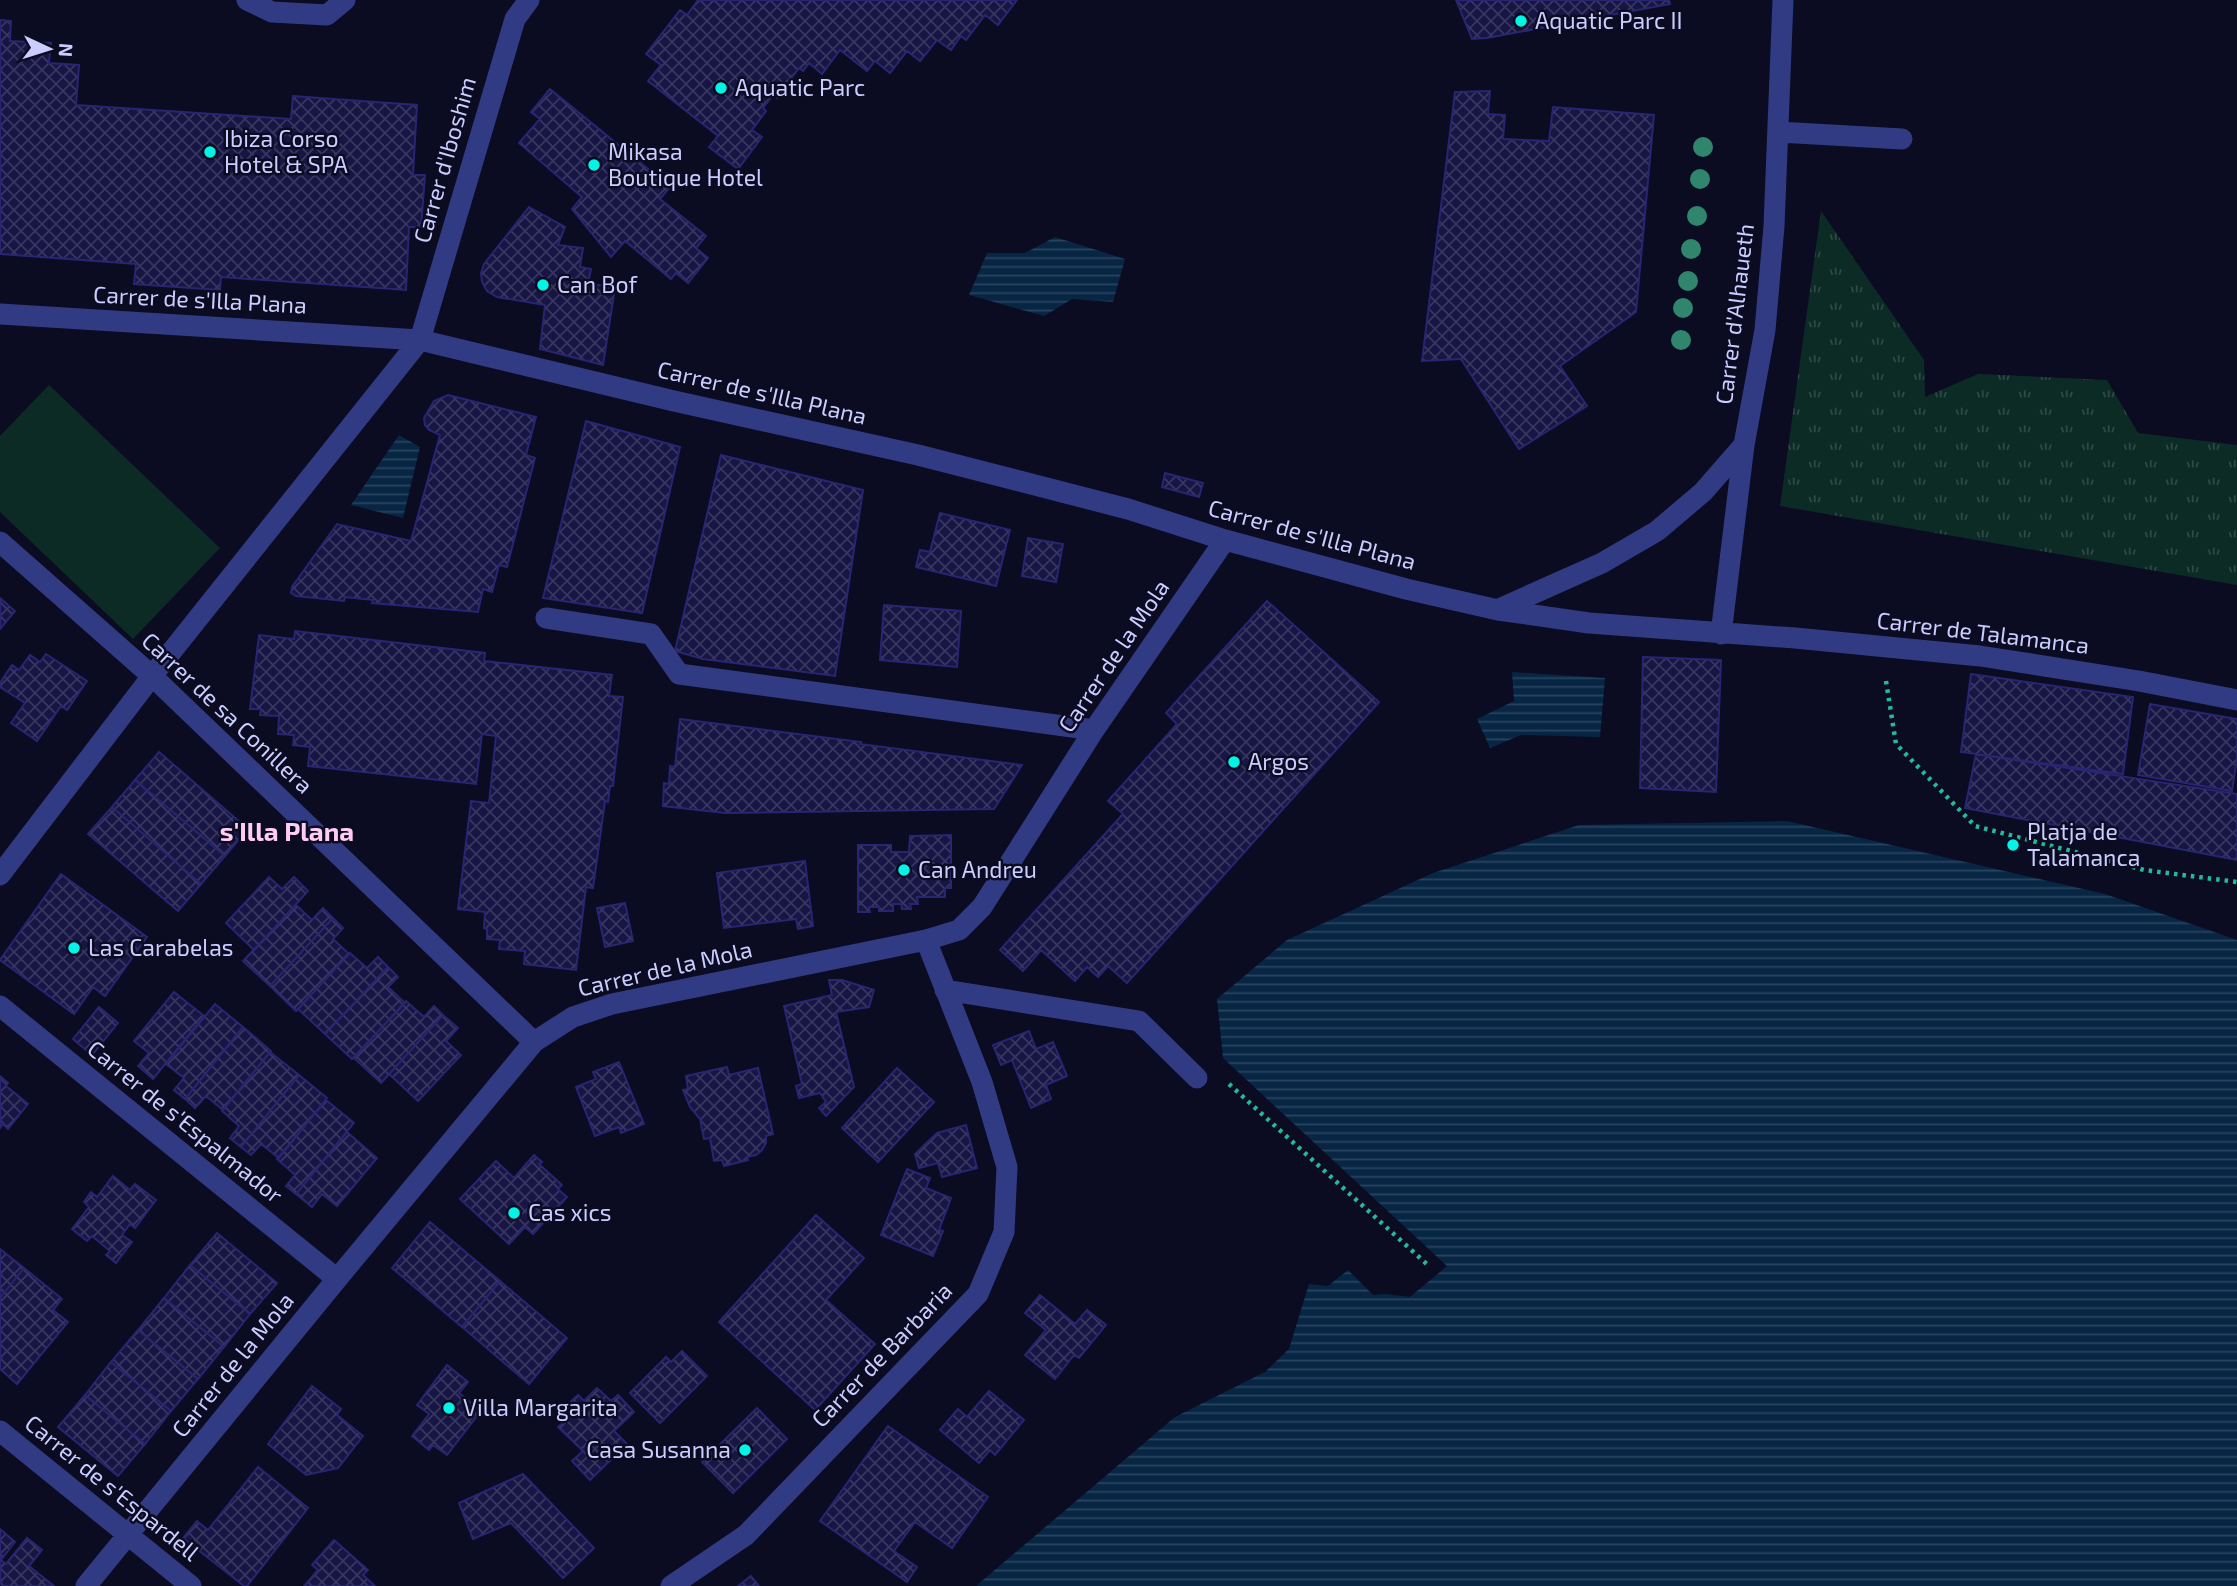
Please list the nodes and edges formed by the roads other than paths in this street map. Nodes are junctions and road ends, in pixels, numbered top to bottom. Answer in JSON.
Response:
{"nodes":[{"id":1,"x":247,"y":0,"type":"edge"},
{"id":2,"x":345,"y":0,"type":"edge"},
{"id":3,"x":529,"y":0,"type":"edge"},
{"id":4,"x":1783,"y":0,"type":"edge"},
{"id":5,"x":1778,"y":132,"type":"junction"},
{"id":6,"x":1902,"y":139,"type":"dead end"},
{"id":7,"x":0,"y":314,"type":"edge"},
{"id":8,"x":420,"y":340,"type":"junction"},
{"id":9,"x":1744,"y":445,"type":"junction"},
{"id":10,"x":1225,"y":540,"type":"junction"},
{"id":11,"x":0,"y":542,"type":"edge"},
{"id":12,"x":1498,"y":610,"type":"junction"},
{"id":13,"x":546,"y":618,"type":"dead end"},
{"id":14,"x":1721,"y":634,"type":"junction"},
{"id":15,"x":152,"y":676,"type":"junction"},
{"id":16,"x":2237,"y":700,"type":"edge"},
{"id":17,"x":1094,"y":730,"type":"junction"},
{"id":18,"x":0,"y":875,"type":"edge"},
{"id":19,"x":926,"y":940,"type":"junction"},
{"id":20,"x":945,"y":990,"type":"junction"},
{"id":21,"x":0,"y":1006,"type":"edge"},
{"id":22,"x":534,"y":1042,"type":"junction"},
{"id":23,"x":1196,"y":1078,"type":"road end"},
{"id":24,"x":337,"y":1279,"type":"junction"},
{"id":25,"x":0,"y":1430,"type":"edge"},
{"id":26,"x":128,"y":1536,"type":"junction"},
{"id":27,"x":86,"y":1586,"type":"edge"},
{"id":28,"x":191,"y":1586,"type":"edge"},
{"id":29,"x":671,"y":1586,"type":"edge"}],
"edges":[{"from":1,"to":2,"type":"street"},
{"from":3,"to":8,"type":"street","name":"Carrer d'Iboshim"},
{"from":4,"to":5,"type":"street","name":"Carrer d'Alhaueth"},
{"from":5,"to":6,"type":"street"},
{"from":5,"to":9,"type":"street","name":"Carrer d'Alhaueth"},
{"from":7,"to":8,"type":"street","name":"Carrer de s'Illa Plana"},
{"from":8,"to":10,"type":"street","name":"Carrer de s'Illa Plana"},
{"from":8,"to":15,"type":"street"},
{"from":9,"to":12,"type":"street"},
{"from":9,"to":14,"type":"street","name":"Carrer d'Alhaueth"},
{"from":10,"to":12,"type":"street","name":"Carrer de s'Illa Plana"},
{"from":10,"to":17,"type":"street","name":"Carrer de la Mola"},
{"from":11,"to":15,"type":"street","name":"Carrer de sa Conillera"},
{"from":12,"to":14,"type":"street","name":"Carrer de s'Illa Plana"},
{"from":13,"to":17,"type":"street"},
{"from":14,"to":16,"type":"street","name":"Carrer de Talamanca"},
{"from":15,"to":18,"type":"street"},
{"from":15,"to":22,"type":"street","name":"Carrer de sa Conillera"},
{"from":17,"to":19,"type":"street","name":"Carrer de la Mola"},
{"from":19,"to":20,"type":"street","name":"Carrer de Barbaria"},
{"from":19,"to":22,"type":"street","name":"Carrer de la Mola"},
{"from":20,"to":23,"type":"street"},
{"from":20,"to":29,"type":"street","name":"Carrer de Barbaria"},
{"from":21,"to":24,"type":"street","name":"Carrer de s'Espalmador"},
{"from":22,"to":24,"type":"street","name":"Carrer de la Mola"},
{"from":24,"to":26,"type":"street","name":"Carrer de la Mola"},
{"from":25,"to":26,"type":"street","name":"Carrer de s'Espardell"},
{"from":26,"to":27,"type":"street","name":"Carrer de la Mola"},
{"from":26,"to":28,"type":"street","name":"Carrer de s'Espardell"}]}
